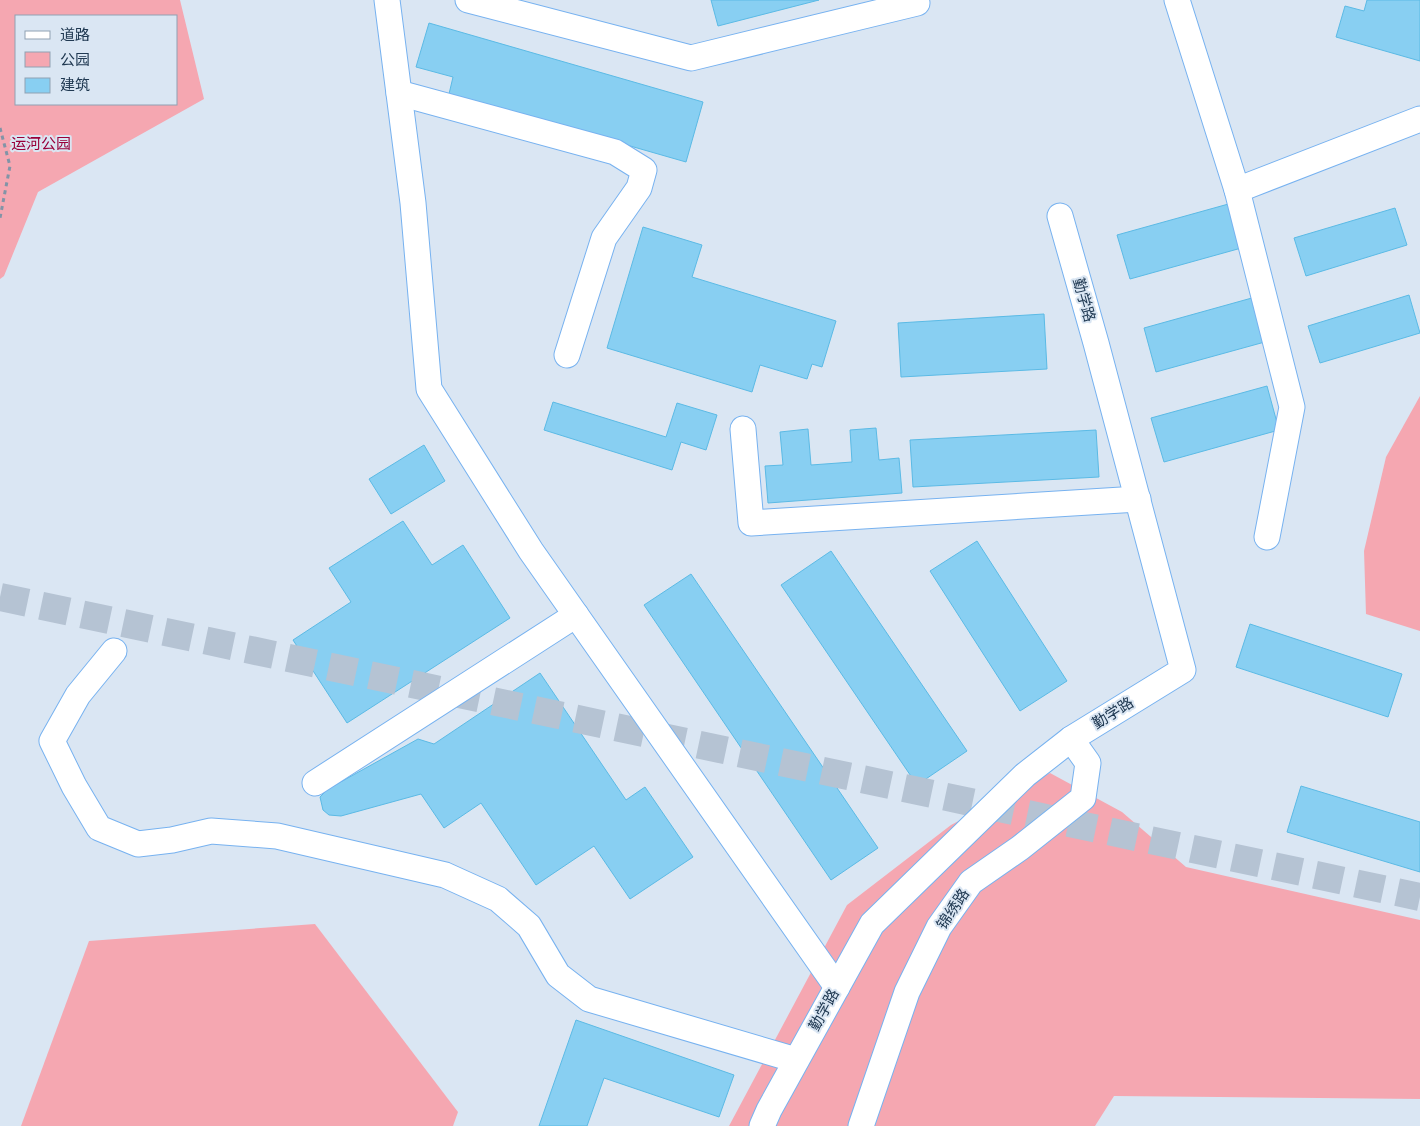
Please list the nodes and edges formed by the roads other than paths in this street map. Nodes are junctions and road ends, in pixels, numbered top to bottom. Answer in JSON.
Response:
{"nodes":[{"id":1,"x":388,"y":0,"type":"edge"},
{"id":2,"x":468,"y":0,"type":"edge"},
{"id":3,"x":916,"y":0,"type":"edge"},
{"id":4,"x":1177,"y":0,"type":"edge"},
{"id":5,"x":399,"y":93,"type":"junction"},
{"id":6,"x":1420,"y":119,"type":"edge"},
{"id":7,"x":1237,"y":190,"type":"junction"},
{"id":8,"x":1060,"y":216,"type":"dead end"},
{"id":9,"x":567,"y":354,"type":"dead end"},
{"id":10,"x":743,"y":429,"type":"dead end"},
{"id":11,"x":1138,"y":499,"type":"junction"},
{"id":12,"x":1267,"y":537,"type":"dead end"},
{"id":13,"x":576,"y":615,"type":"junction"},
{"id":14,"x":114,"y":651,"type":"dead end"},
{"id":15,"x":1071,"y":739,"type":"junction"},
{"id":16,"x":315,"y":783,"type":"dead end"},
{"id":17,"x":836,"y":987,"type":"junction"},
{"id":18,"x":796,"y":1060,"type":"junction"},
{"id":19,"x":762,"y":1126,"type":"edge"},
{"id":20,"x":861,"y":1126,"type":"edge"}],
"edges":[{"from":1,"to":5,"type":"street"},
{"from":2,"to":3,"type":"street"},
{"from":4,"to":7,"type":"street"},
{"from":5,"to":9,"type":"street"},
{"from":5,"to":13,"type":"street"},
{"from":6,"to":7,"type":"street"},
{"from":7,"to":12,"type":"street"},
{"from":8,"to":11,"type":"street","name":"勤学路"},
{"from":10,"to":11,"type":"street"},
{"from":11,"to":15,"type":"street","name":"勤学路"},
{"from":13,"to":16,"type":"street"},
{"from":13,"to":17,"type":"street"},
{"from":14,"to":18,"type":"street"},
{"from":15,"to":17,"type":"street","name":"勤学路"},
{"from":15,"to":20,"type":"street","name":"锦绣路"},
{"from":17,"to":18,"type":"street","name":"勤学路"},
{"from":18,"to":19,"type":"street","name":"勤学路"}]}
